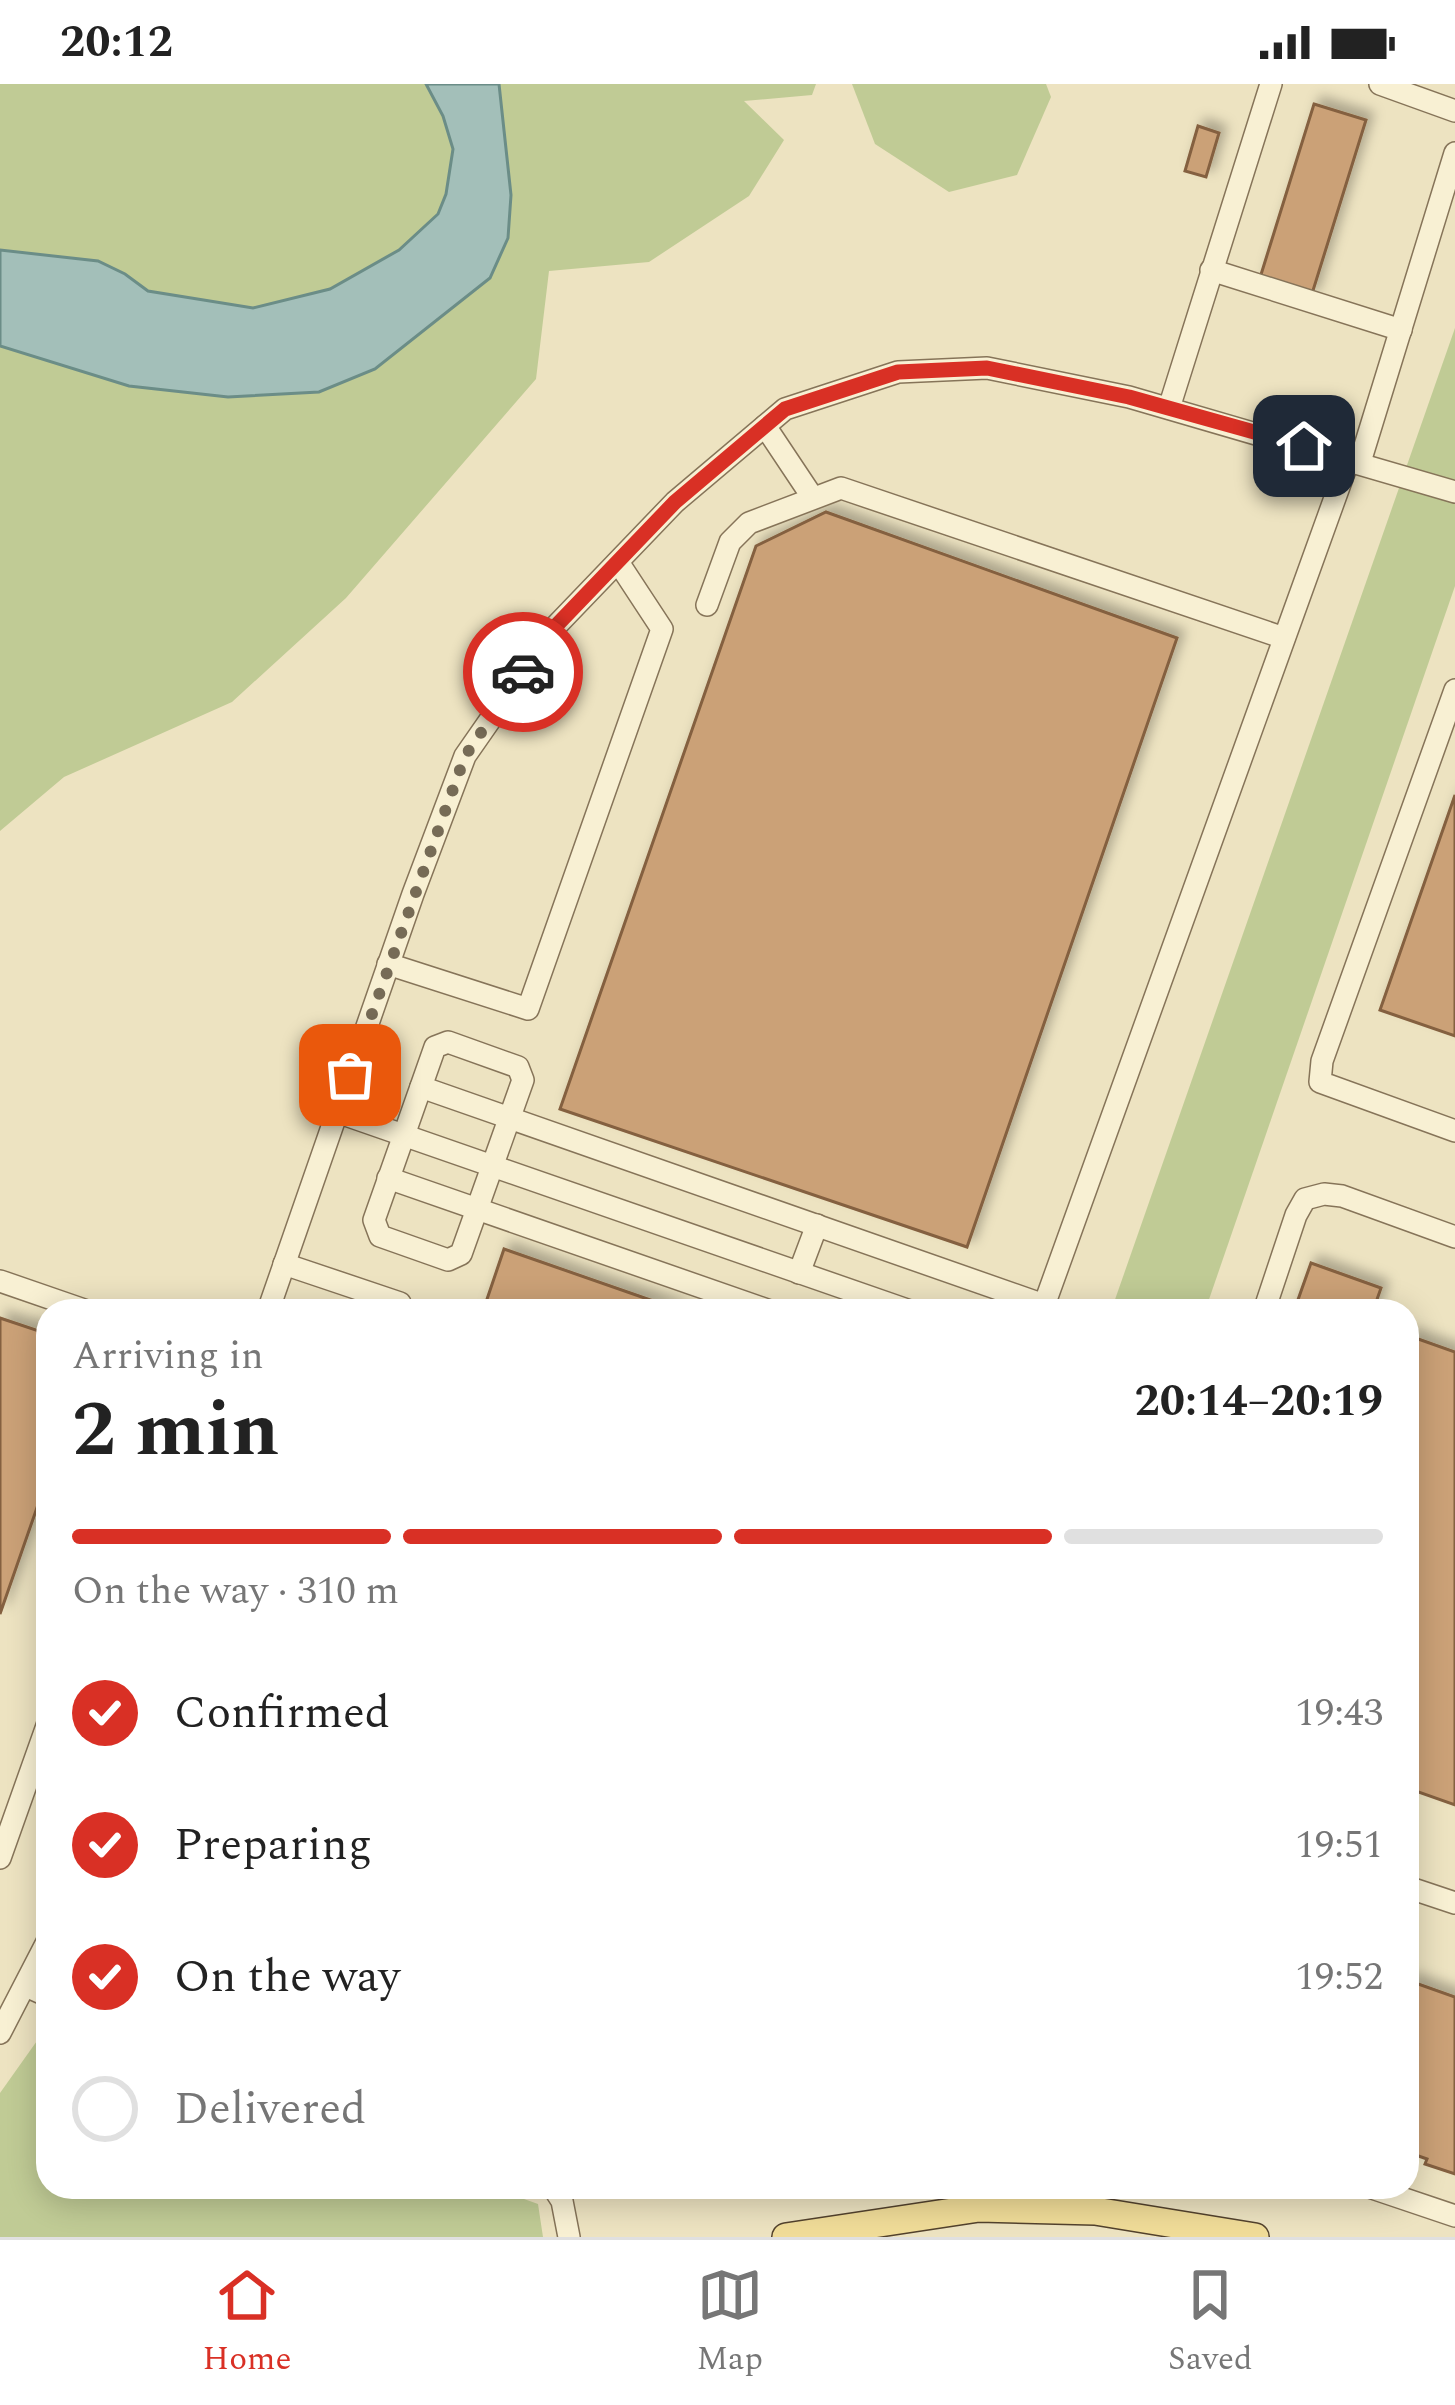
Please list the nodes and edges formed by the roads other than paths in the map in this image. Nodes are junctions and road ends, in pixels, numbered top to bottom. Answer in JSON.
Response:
{"nodes":[{"id":1,"x":1271,"y":84,"type":"edge"},
{"id":2,"x":1380,"y":84,"type":"edge"},
{"id":3,"x":1455,"y":111,"type":"edge"},
{"id":4,"x":1455,"y":153,"type":"edge"},
{"id":5,"x":1211,"y":270,"type":"junction"},
{"id":6,"x":1401,"y":330,"type":"junction"},
{"id":7,"x":1169,"y":408,"type":"junction"},
{"id":8,"x":765,"y":425,"type":"junction"},
{"id":9,"x":1354,"y":460,"type":"junction"},
{"id":10,"x":1455,"y":492,"type":"edge"},
{"id":11,"x":812,"y":498,"type":"junction"},
{"id":12,"x":618,"y":562,"type":"junction"},
{"id":13,"x":707,"y":605,"type":"dead end"},
{"id":14,"x":1284,"y":638,"type":"junction"},
{"id":15,"x":1455,"y":690,"type":"edge"},
{"id":16,"x":388,"y":964,"type":"junction"},
{"id":17,"x":421,"y":1087,"type":"junction"},
{"id":18,"x":337,"y":1112,"type":"junction"},
{"id":19,"x":510,"y":1118,"type":"junction"},
{"id":20,"x":1455,"y":1131,"type":"edge"},
{"id":21,"x":404,"y":1136,"type":"junction"},
{"id":22,"x":492,"y":1166,"type":"junction"},
{"id":23,"x":388,"y":1178,"type":"junction"},
{"id":24,"x":477,"y":1210,"type":"junction"},
{"id":25,"x":817,"y":1226,"type":"junction"},
{"id":26,"x":1455,"y":1238,"type":"edge"},
{"id":27,"x":284,"y":1264,"type":"junction"},
{"id":28,"x":800,"y":1273,"type":"junction"},
{"id":29,"x":0,"y":1281,"type":"edge"},
{"id":30,"x":52,"y":1299,"type":"edge"},
{"id":31,"x":272,"y":1299,"type":"edge"},
{"id":32,"x":386,"y":1299,"type":"edge"},
{"id":33,"x":735,"y":1299,"type":"edge"},
{"id":34,"x":875,"y":1299,"type":"edge"},
{"id":35,"x":1018,"y":1299,"type":"edge"},
{"id":36,"x":1046,"y":1299,"type":"edge"},
{"id":37,"x":1268,"y":1299,"type":"edge"},
{"id":38,"x":36,"y":1757,"type":"edge"},
{"id":39,"x":0,"y":1858,"type":"edge"},
{"id":40,"x":1419,"y":1891,"type":"edge"},
{"id":41,"x":1455,"y":1903,"type":"edge"},
{"id":42,"x":36,"y":1965,"type":"edge"},
{"id":43,"x":26,"y":1986,"type":"junction"},
{"id":44,"x":36,"y":1991,"type":"edge"},
{"id":45,"x":2,"y":2024,"type":"edge"},
{"id":46,"x":561,"y":2199,"type":"edge"},
{"id":47,"x":958,"y":2199,"type":"edge"},
{"id":48,"x":1405,"y":2199,"type":"edge"},
{"id":49,"x":1455,"y":2216,"type":"edge"},
{"id":50,"x":568,"y":2237,"type":"edge"},
{"id":51,"x":786,"y":2237,"type":"edge"},
{"id":52,"x":1255,"y":2237,"type":"edge"}],
"edges":[{"from":1,"to":5,"type":"street"},
{"from":2,"to":3,"type":"street"},
{"from":4,"to":6,"type":"street"},
{"from":5,"to":6,"type":"street"},
{"from":5,"to":7,"type":"street"},
{"from":6,"to":9,"type":"street"},
{"from":7,"to":8,"type":"street"},
{"from":7,"to":9,"type":"street"},
{"from":8,"to":11,"type":"street"},
{"from":8,"to":12,"type":"street"},
{"from":9,"to":10,"type":"street"},
{"from":9,"to":14,"type":"street"},
{"from":11,"to":13,"type":"street"},
{"from":11,"to":14,"type":"street"},
{"from":12,"to":16,"type":"street"},
{"from":12,"to":16,"type":"street"},
{"from":14,"to":36,"type":"street"},
{"from":15,"to":20,"type":"street"},
{"from":16,"to":18,"type":"street"},
{"from":17,"to":19,"type":"street"},
{"from":17,"to":19,"type":"street"},
{"from":17,"to":21,"type":"street"},
{"from":18,"to":21,"type":"street"},
{"from":18,"to":27,"type":"street"},
{"from":19,"to":22,"type":"street"},
{"from":19,"to":25,"type":"street"},
{"from":21,"to":22,"type":"street"},
{"from":21,"to":23,"type":"street"},
{"from":22,"to":24,"type":"street"},
{"from":22,"to":28,"type":"street"},
{"from":23,"to":24,"type":"street"},
{"from":23,"to":24,"type":"street"},
{"from":24,"to":33,"type":"street"},
{"from":25,"to":28,"type":"street"},
{"from":25,"to":35,"type":"street"},
{"from":26,"to":37,"type":"street"},
{"from":27,"to":31,"type":"street"},
{"from":27,"to":32,"type":"street"},
{"from":28,"to":34,"type":"street"},
{"from":29,"to":30,"type":"street"},
{"from":38,"to":39,"type":"street"},
{"from":40,"to":41,"type":"street"},
{"from":42,"to":43,"type":"street"},
{"from":43,"to":44,"type":"street"},
{"from":43,"to":45,"type":"street"},
{"from":46,"to":50,"type":"street"},
{"from":47,"to":51,"type":"main road"},
{"from":47,"to":52,"type":"main road"},
{"from":48,"to":49,"type":"street"}]}
